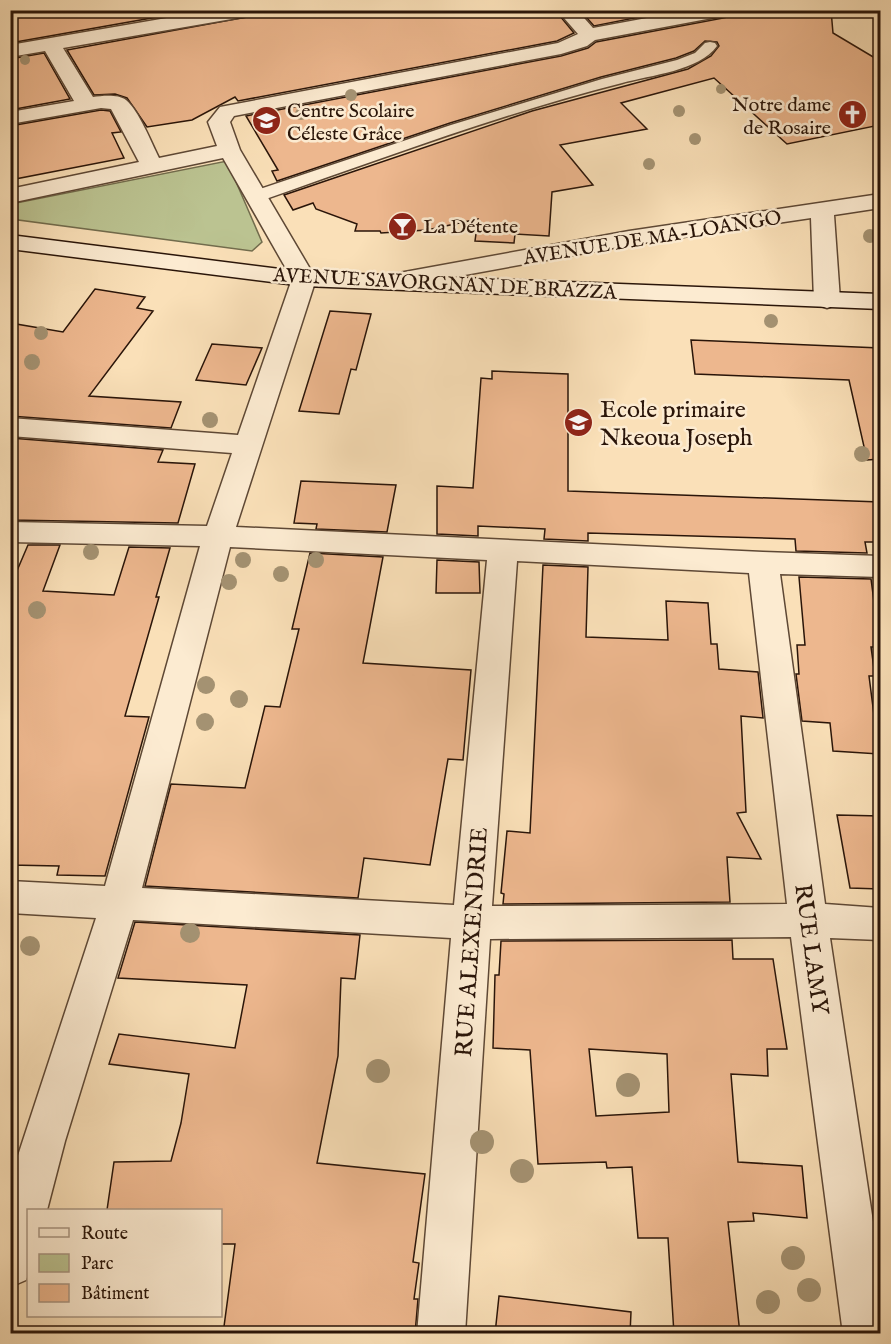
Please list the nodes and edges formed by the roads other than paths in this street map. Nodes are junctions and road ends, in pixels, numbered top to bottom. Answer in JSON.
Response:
{"nodes":[{"id":1,"x":249,"y":10,"type":"edge"},
{"id":2,"x":566,"y":10,"type":"edge"},
{"id":3,"x":723,"y":10,"type":"edge"},
{"id":4,"x":589,"y":35,"type":"junction"},
{"id":5,"x":51,"y":44,"type":"junction"},
{"id":6,"x":710,"y":46,"type":"dead end"},
{"id":7,"x":10,"y":51,"type":"edge"},
{"id":8,"x":86,"y":105,"type":"junction"},
{"id":9,"x":10,"y":118,"type":"edge"},
{"id":10,"x":229,"y":150,"type":"junction"},
{"id":11,"x":152,"y":165,"type":"junction"},
{"id":12,"x":10,"y":196,"type":"edge"},
{"id":13,"x":257,"y":196,"type":"junction"},
{"id":14,"x":880,"y":201,"type":"edge"},
{"id":15,"x":822,"y":211,"type":"junction"},
{"id":16,"x":10,"y":242,"type":"edge"},
{"id":17,"x":304,"y":279,"type":"junction"},
{"id":18,"x":388,"y":282,"type":"junction"},
{"id":19,"x":827,"y":300,"type":"junction"},
{"id":20,"x":880,"y":302,"type":"edge"},
{"id":21,"x":10,"y":427,"type":"edge"},
{"id":22,"x":249,"y":445,"type":"junction"},
{"id":23,"x":10,"y":532,"type":"edge"},
{"id":24,"x":218,"y":536,"type":"junction"},
{"id":25,"x":503,"y":551,"type":"junction"},
{"id":26,"x":763,"y":563,"type":"junction"},
{"id":27,"x":880,"y":566,"type":"edge"},
{"id":28,"x":10,"y":897,"type":"edge"},
{"id":29,"x":119,"y":905,"type":"junction"},
{"id":30,"x":808,"y":920,"type":"junction"},
{"id":31,"x":472,"y":923,"type":"junction"},
{"id":32,"x":880,"y":924,"type":"edge"},
{"id":33,"x":10,"y":1263,"type":"edge"},
{"id":34,"x":441,"y":1334,"type":"edge"},
{"id":35,"x":867,"y":1334,"type":"edge"}],
"edges":[{"from":1,"to":5,"type":"street"},
{"from":2,"to":4,"type":"street"},
{"from":3,"to":4,"type":"street"},
{"from":4,"to":10,"type":"street"},
{"from":5,"to":7,"type":"street"},
{"from":5,"to":8,"type":"street"},
{"from":6,"to":13,"type":"lane"},
{"from":8,"to":9,"type":"street"},
{"from":8,"to":11,"type":"street"},
{"from":10,"to":11,"type":"street"},
{"from":10,"to":13,"type":"street"},
{"from":11,"to":12,"type":"street"},
{"from":13,"to":17,"type":"street"},
{"from":14,"to":15,"type":"street","name":"AVENUE DE MA-LOANGO"},
{"from":15,"to":18,"type":"street","name":"AVENUE DE MA-LOANGO"},
{"from":15,"to":19,"type":"street"},
{"from":16,"to":17,"type":"street","name":"AVENUE SAVORGNAN DE BRAZZA"},
{"from":17,"to":18,"type":"street","name":"AVENUE SAVORGNAN DE BRAZZA"},
{"from":17,"to":22,"type":"street"},
{"from":18,"to":19,"type":"street","name":"AVENUE SAVORGNAN DE BRAZZA"},
{"from":19,"to":20,"type":"street","name":"AVENUE SAVORGNAN DE BRAZZA"},
{"from":21,"to":22,"type":"street"},
{"from":22,"to":24,"type":"street"},
{"from":23,"to":24,"type":"street"},
{"from":24,"to":25,"type":"street"},
{"from":24,"to":29,"type":"street"},
{"from":25,"to":26,"type":"street"},
{"from":25,"to":31,"type":"street","name":"RUE ALEXENDRIE"},
{"from":26,"to":27,"type":"street"},
{"from":26,"to":30,"type":"street","name":"RUE LAMY"},
{"from":28,"to":29,"type":"street"},
{"from":29,"to":31,"type":"street"},
{"from":29,"to":33,"type":"street"},
{"from":30,"to":31,"type":"street"},
{"from":30,"to":32,"type":"street"},
{"from":30,"to":35,"type":"street","name":"RUE LAMY"},
{"from":31,"to":34,"type":"street","name":"RUE ALEXENDRIE"}]}
